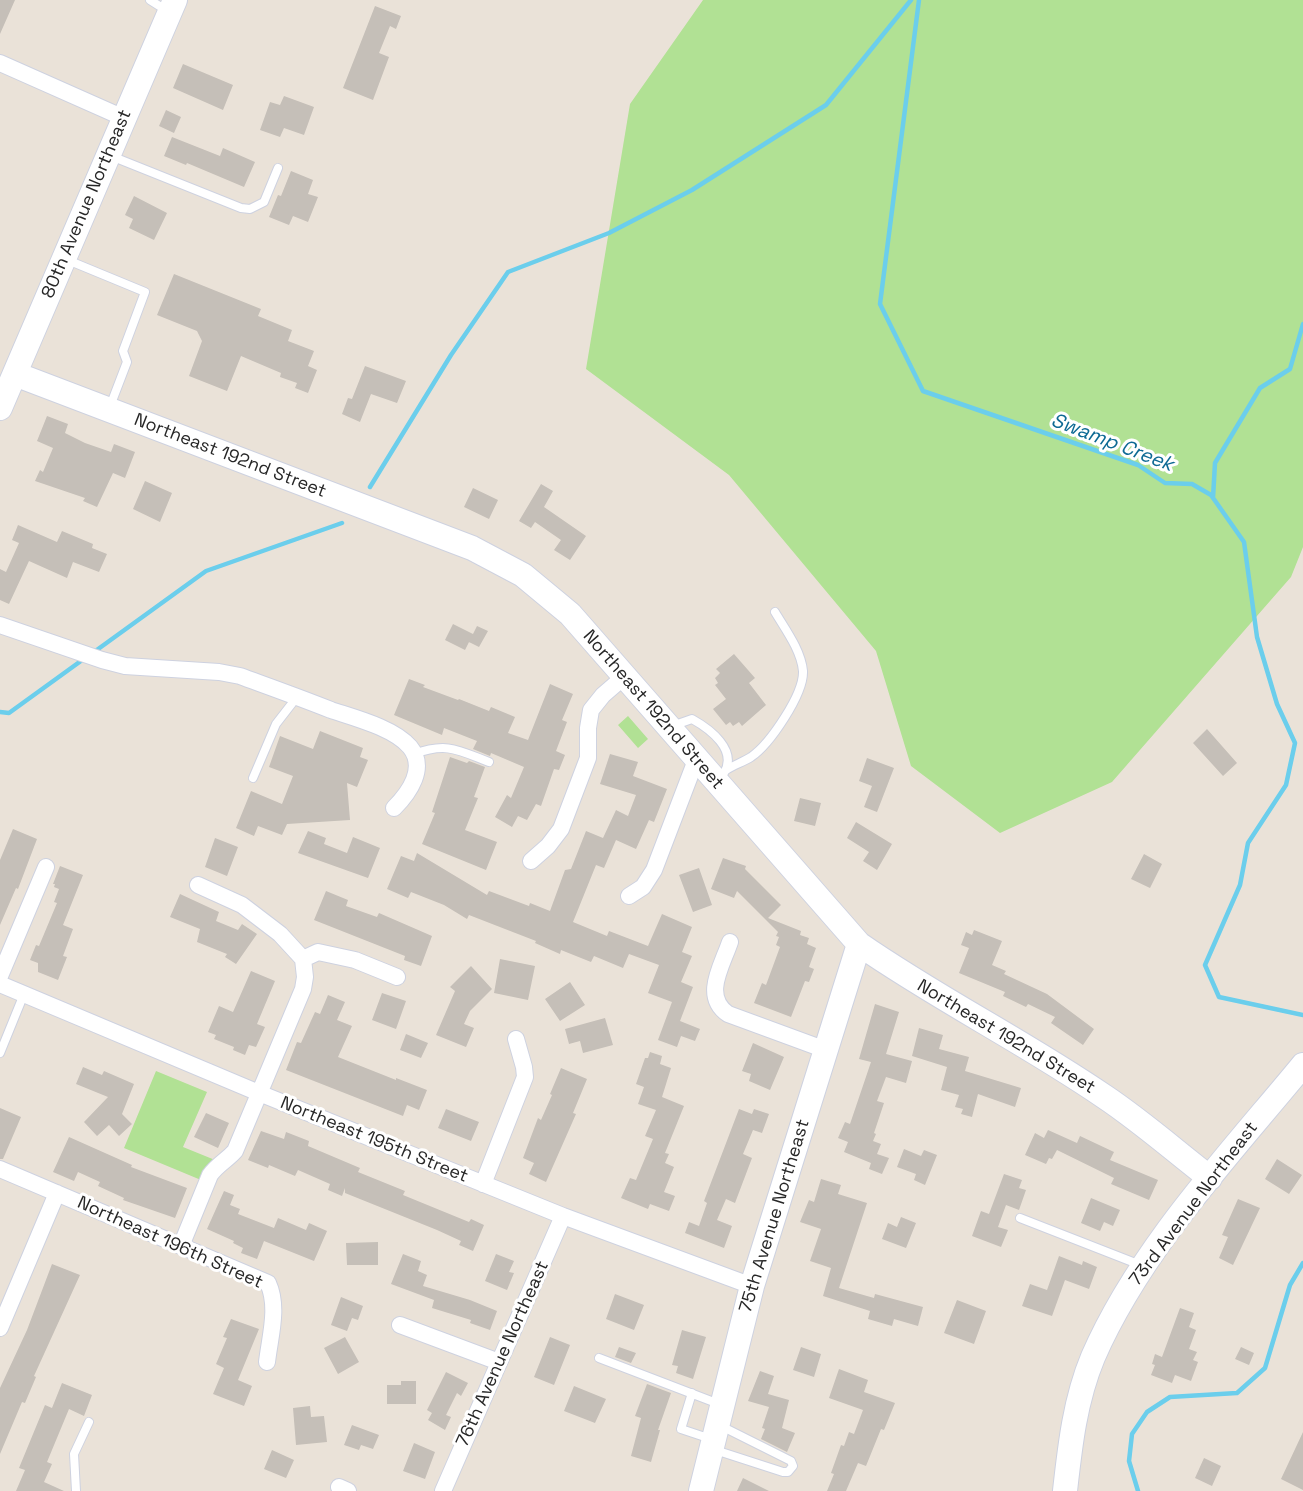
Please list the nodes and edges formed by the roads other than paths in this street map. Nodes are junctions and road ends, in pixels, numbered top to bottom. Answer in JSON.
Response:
{"nodes":[{"id":1,"x":165,"y":4,"type":"edge"},
{"id":2,"x":0,"y":63,"type":"edge"},
{"id":3,"x":124,"y":118,"type":"junction"},
{"id":4,"x":108,"y":155,"type":"junction"},
{"id":5,"x":278,"y":168,"type":"dead end"},
{"id":6,"x":64,"y":259,"type":"junction"},
{"id":7,"x":15,"y":374,"type":"junction"},
{"id":8,"x":0,"y":408,"type":"edge"},
{"id":9,"x":108,"y":410,"type":"junction"},
{"id":10,"x":776,"y":612,"type":"dead end"},
{"id":11,"x":0,"y":625,"type":"edge"},
{"id":12,"x":624,"y":676,"type":"junction"},
{"id":13,"x":297,"y":697,"type":"junction"},
{"id":14,"x":668,"y":727,"type":"junction"},
{"id":15,"x":414,"y":754,"type":"junction"},
{"id":16,"x":696,"y":760,"type":"junction"},
{"id":17,"x":489,"y":762,"type":"dead end"},
{"id":18,"x":721,"y":776,"type":"junction"},
{"id":19,"x":253,"y":778,"type":"dead end"},
{"id":20,"x":394,"y":808,"type":"dead end"},
{"id":21,"x":531,"y":861,"type":"dead end"},
{"id":22,"x":46,"y":867,"type":"dead end"},
{"id":23,"x":198,"y":885,"type":"dead end"},
{"id":24,"x":630,"y":896,"type":"dead end"},
{"id":25,"x":730,"y":942,"type":"dead end"},
{"id":26,"x":859,"y":944,"type":"junction"},
{"id":27,"x":303,"y":959,"type":"junction"},
{"id":28,"x":0,"y":976,"type":"edge"},
{"id":29,"x":397,"y":977,"type":"dead end"},
{"id":30,"x":0,"y":984,"type":"edge"},
{"id":31,"x":24,"y":994,"type":"junction"},
{"id":32,"x":516,"y":1039,"type":"dead end"},
{"id":33,"x":826,"y":1050,"type":"junction"},
{"id":34,"x":0,"y":1053,"type":"edge"},
{"id":35,"x":1303,"y":1065,"type":"edge"},
{"id":36,"x":259,"y":1093,"type":"junction"},
{"id":37,"x":0,"y":1169,"type":"edge"},
{"id":38,"x":1210,"y":1178,"type":"junction"},
{"id":39,"x":483,"y":1184,"type":"junction"},
{"id":40,"x":57,"y":1193,"type":"junction"},
{"id":41,"x":563,"y":1216,"type":"junction"},
{"id":42,"x":1020,"y":1218,"type":"dead end"},
{"id":43,"x":181,"y":1246,"type":"junction"},
{"id":44,"x":1144,"y":1266,"type":"junction"},
{"id":45,"x":753,"y":1286,"type":"junction"},
{"id":46,"x":1,"y":1324,"type":"edge"},
{"id":47,"x":400,"y":1325,"type":"dead end"},
{"id":48,"x":599,"y":1358,"type":"dead end"},
{"id":49,"x":267,"y":1362,"type":"dead end"},
{"id":50,"x":499,"y":1362,"type":"junction"},
{"id":51,"x":692,"y":1394,"type":"junction"},
{"id":52,"x":89,"y":1422,"type":"dead end"},
{"id":53,"x":717,"y":1430,"type":"junction"},
{"id":54,"x":76,"y":1491,"type":"edge"},
{"id":55,"x":443,"y":1491,"type":"edge"},
{"id":56,"x":701,"y":1491,"type":"edge"},
{"id":57,"x":1065,"y":1491,"type":"edge"}],
"edges":[{"from":1,"to":3,"type":"street","name":"80th Avenue Northeast"},
{"from":2,"to":3,"type":"street"},
{"from":3,"to":4,"type":"street","name":"80th Avenue Northeast"},
{"from":4,"to":5,"type":"lane"},
{"from":4,"to":6,"type":"street","name":"80th Avenue Northeast"},
{"from":6,"to":7,"type":"street","name":"80th Avenue Northeast"},
{"from":6,"to":9,"type":"lane"},
{"from":7,"to":8,"type":"street","name":"80th Avenue Northeast"},
{"from":7,"to":9,"type":"street","name":"Northeast 192nd Street"},
{"from":9,"to":12,"type":"street","name":"Northeast 192nd Street"},
{"from":10,"to":18,"type":"lane"},
{"from":11,"to":13,"type":"street"},
{"from":12,"to":14,"type":"street","name":"Northeast 192nd Street"},
{"from":12,"to":21,"type":"street"},
{"from":13,"to":15,"type":"street"},
{"from":13,"to":19,"type":"lane"},
{"from":14,"to":16,"type":"street","name":"Northeast 192nd Street"},
{"from":14,"to":18,"type":"lane"},
{"from":15,"to":17,"type":"lane"},
{"from":15,"to":20,"type":"street"},
{"from":16,"to":18,"type":"street","name":"Northeast 192nd Street"},
{"from":16,"to":24,"type":"street"},
{"from":18,"to":26,"type":"street","name":"Northeast 192nd Street"},
{"from":22,"to":28,"type":"street"},
{"from":23,"to":27,"type":"street"},
{"from":25,"to":33,"type":"street"},
{"from":26,"to":33,"type":"street","name":"75th Avenue Northeast"},
{"from":26,"to":38,"type":"street","name":"Northeast 192nd Street"},
{"from":27,"to":29,"type":"street"},
{"from":27,"to":36,"type":"street"},
{"from":30,"to":31,"type":"street","name":"Northeast 195th Street"},
{"from":31,"to":34,"type":"lane"},
{"from":31,"to":36,"type":"street","name":"Northeast 195th Street"},
{"from":32,"to":39,"type":"street"},
{"from":33,"to":45,"type":"street","name":"75th Avenue Northeast"},
{"from":35,"to":38,"type":"street","name":"73rd Avenue Northeast"},
{"from":36,"to":39,"type":"street","name":"Northeast 195th Street"},
{"from":36,"to":43,"type":"street"},
{"from":37,"to":40,"type":"street","name":"Northeast 196th Street"},
{"from":38,"to":44,"type":"street","name":"73rd Avenue Northeast"},
{"from":39,"to":41,"type":"street","name":"Northeast 195th Street"},
{"from":40,"to":43,"type":"street","name":"Northeast 196th Street"},
{"from":40,"to":46,"type":"street"},
{"from":41,"to":45,"type":"street","name":"Northeast 195th Street"},
{"from":41,"to":50,"type":"street","name":"76th Avenue Northeast"},
{"from":42,"to":44,"type":"lane"},
{"from":43,"to":49,"type":"street","name":"Northeast 196th Street"},
{"from":44,"to":57,"type":"street","name":"73rd Avenue Northeast"},
{"from":45,"to":53,"type":"street","name":"75th Avenue Northeast"},
{"from":47,"to":50,"type":"street"},
{"from":48,"to":51,"type":"lane"},
{"from":50,"to":55,"type":"street","name":"76th Avenue Northeast"},
{"from":51,"to":53,"type":"lane"},
{"from":51,"to":53,"type":"lane"},
{"from":52,"to":54,"type":"lane"},
{"from":53,"to":53,"type":"lane"},
{"from":53,"to":56,"type":"street","name":"75th Avenue Northeast"}]}
